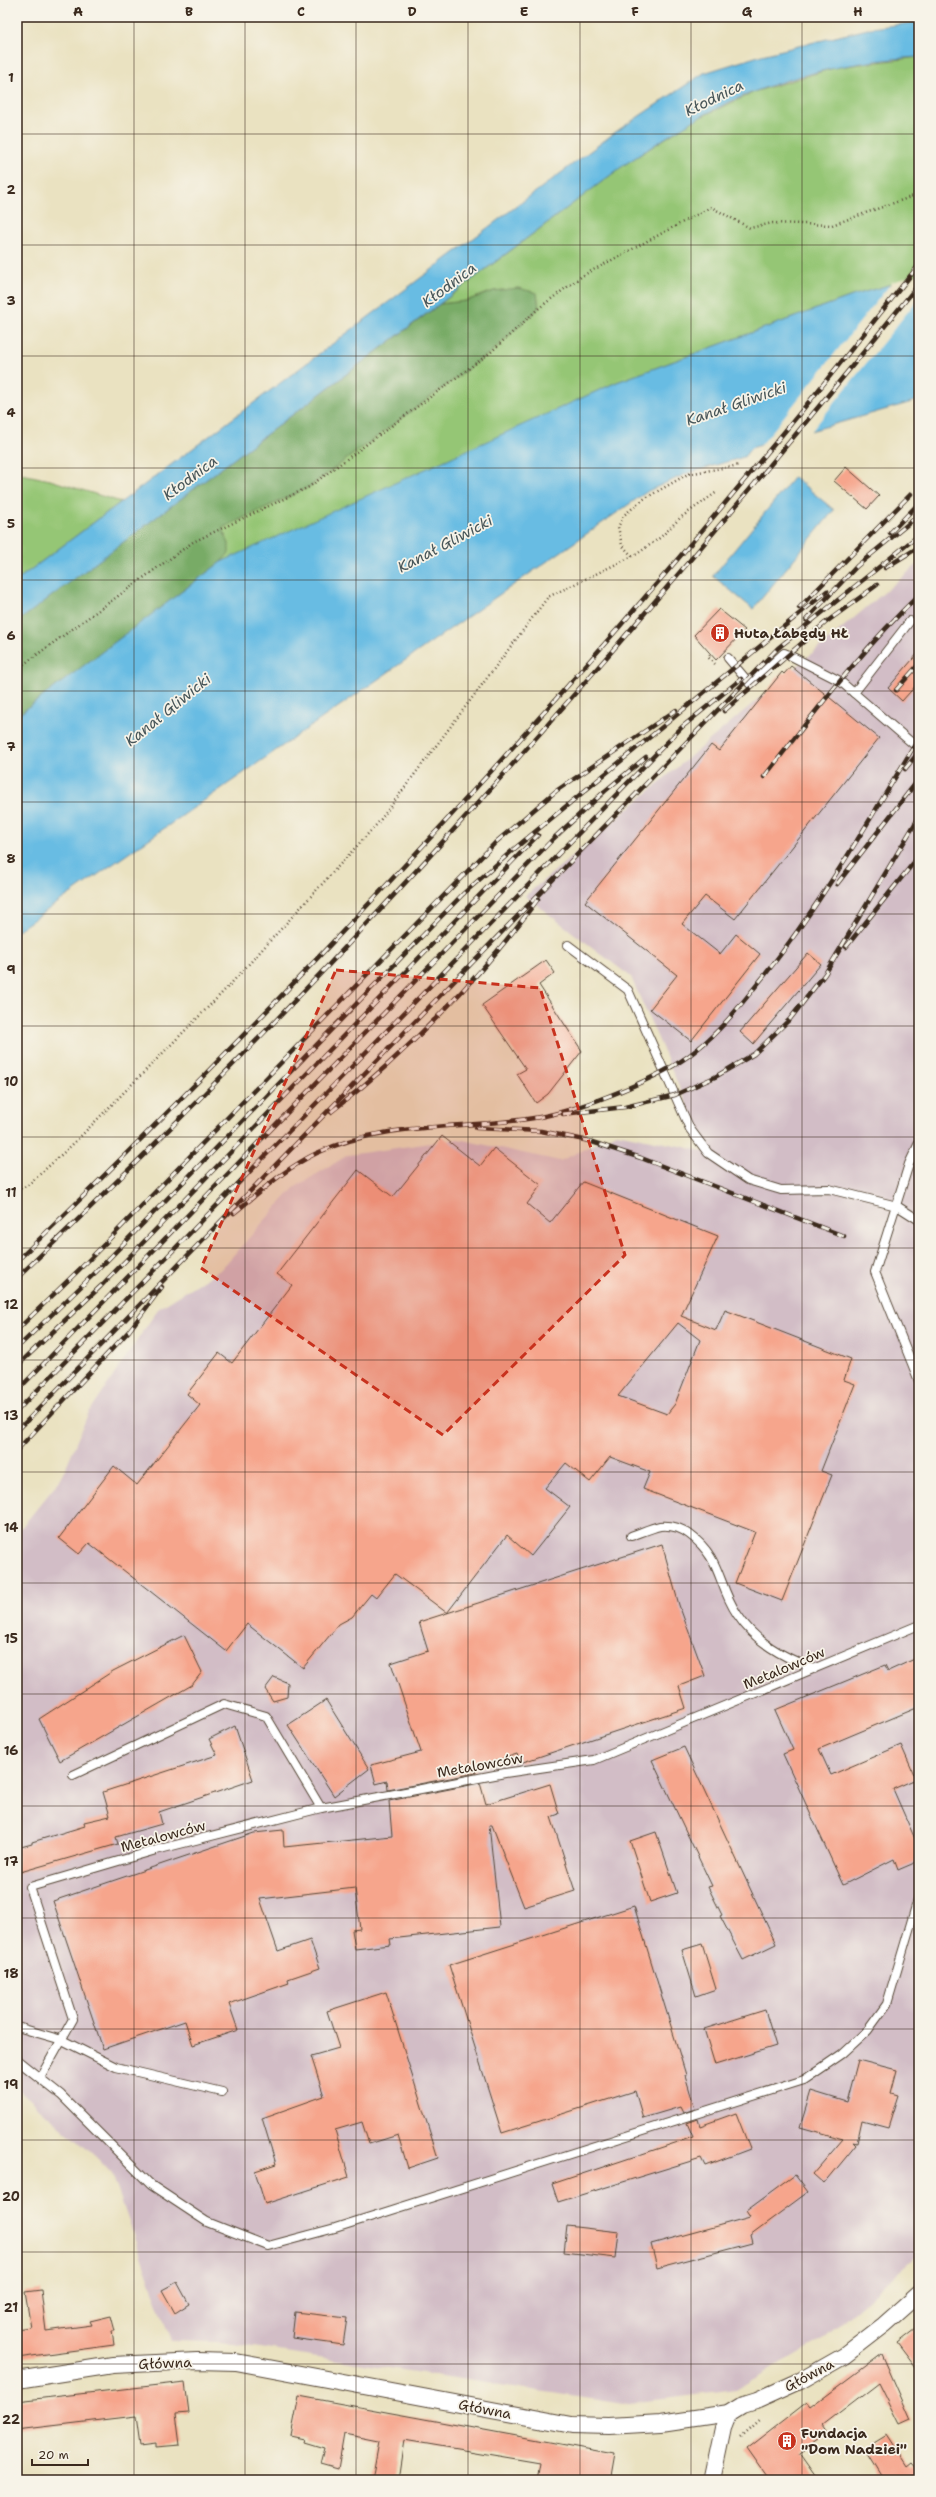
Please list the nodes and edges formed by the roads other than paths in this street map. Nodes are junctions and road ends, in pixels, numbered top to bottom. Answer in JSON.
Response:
{"nodes":[{"id":1,"x":910,"y":621,"type":"dead end"},
{"id":2,"x":728,"y":658,"type":"dead end"},
{"id":3,"x":854,"y":693,"type":"junction"},
{"id":4,"x":919,"y":749,"type":"edge"},
{"id":5,"x":568,"y":945,"type":"dead end"},
{"id":6,"x":919,"y":1143,"type":"edge"},
{"id":7,"x":897,"y":1206,"type":"junction"},
{"id":8,"x":919,"y":1220,"type":"edge"},
{"id":9,"x":919,"y":1381,"type":"edge"},
{"id":10,"x":631,"y":1536,"type":"dead end"},
{"id":11,"x":919,"y":1625,"type":"edge"},
{"id":12,"x":814,"y":1669,"type":"junction"},
{"id":13,"x":73,"y":1775,"type":"dead end"},
{"id":14,"x":321,"y":1808,"type":"junction"},
{"id":15,"x":919,"y":1896,"type":"edge"},
{"id":16,"x":17,"y":2027,"type":"edge"},
{"id":17,"x":62,"y":2040,"type":"junction"},
{"id":18,"x":17,"y":2060,"type":"edge"},
{"id":19,"x":40,"y":2078,"type":"junction"},
{"id":20,"x":222,"y":2092,"type":"dead end"},
{"id":21,"x":919,"y":2294,"type":"edge"},
{"id":22,"x":17,"y":2380,"type":"edge"},
{"id":23,"x":729,"y":2413,"type":"junction"},
{"id":24,"x":712,"y":2480,"type":"edge"}],
"edges":[{"from":1,"to":3,"type":"lane"},
{"from":2,"to":3,"type":"lane"},
{"from":3,"to":4,"type":"lane"},
{"from":5,"to":7,"type":"lane"},
{"from":6,"to":7,"type":"lane"},
{"from":7,"to":8,"type":"lane"},
{"from":7,"to":9,"type":"lane"},
{"from":10,"to":12,"type":"lane"},
{"from":11,"to":12,"type":"lane","name":"Metalowców"},
{"from":12,"to":14,"type":"lane","name":"Metalowców"},
{"from":13,"to":14,"type":"lane"},
{"from":14,"to":17,"type":"lane","name":"Metalowców"},
{"from":15,"to":19,"type":"lane"},
{"from":16,"to":17,"type":"lane"},
{"from":17,"to":19,"type":"lane"},
{"from":17,"to":20,"type":"lane"},
{"from":18,"to":19,"type":"lane"},
{"from":21,"to":23,"type":"street","name":"Główna"},
{"from":22,"to":23,"type":"street","name":"Główna"},
{"from":23,"to":24,"type":"street"}]}
